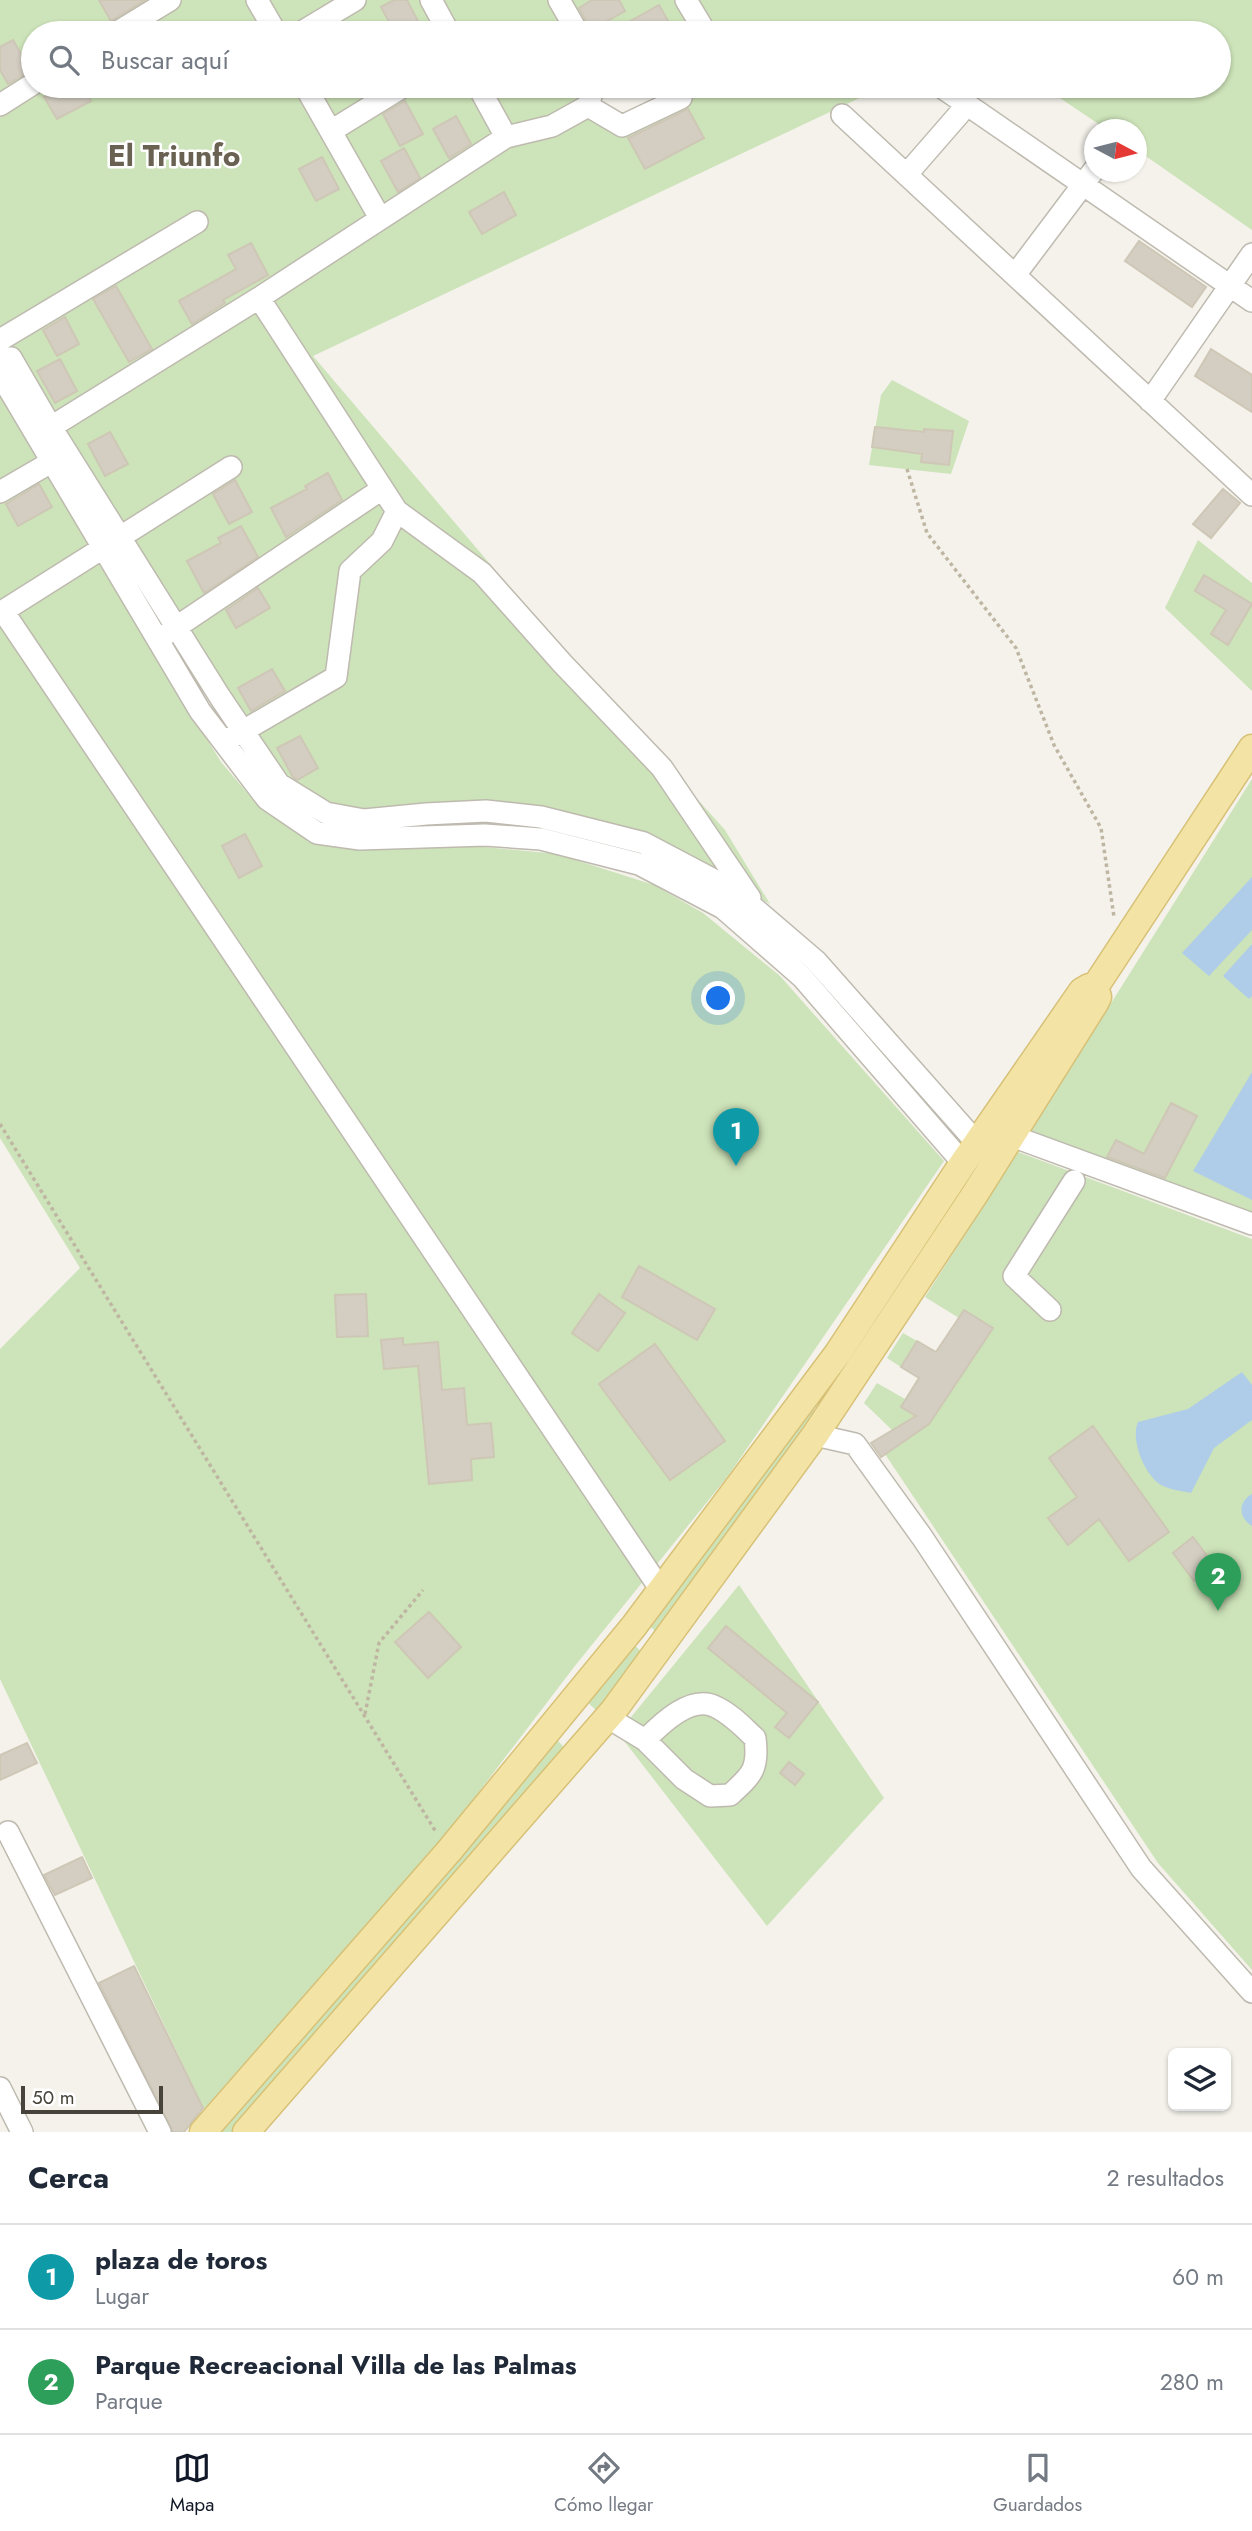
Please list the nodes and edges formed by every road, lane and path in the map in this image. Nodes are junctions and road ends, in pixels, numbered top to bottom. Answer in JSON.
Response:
{"nodes":[{"id":1,"x":170,"y":0,"type":"edge"},
{"id":2,"x":257,"y":0,"type":"edge"},
{"id":3,"x":355,"y":0,"type":"edge"},
{"id":4,"x":431,"y":0,"type":"edge"},
{"id":5,"x":559,"y":0,"type":"edge"},
{"id":6,"x":686,"y":0,"type":"edge"},
{"id":7,"x":136,"y":21,"type":"edge"},
{"id":8,"x":269,"y":21,"type":"edge"},
{"id":9,"x":320,"y":21,"type":"edge"},
{"id":10,"x":442,"y":21,"type":"edge"},
{"id":11,"x":571,"y":21,"type":"edge"},
{"id":12,"x":699,"y":21,"type":"edge"},
{"id":13,"x":21,"y":92,"type":"edge"},
{"id":14,"x":312,"y":98,"type":"edge"},
{"id":15,"x":385,"y":98,"type":"edge"},
{"id":16,"x":484,"y":98,"type":"edge"},
{"id":17,"x":588,"y":98,"type":"edge"},
{"id":18,"x":593,"y":98,"type":"edge"},
{"id":19,"x":681,"y":98,"type":"edge"},
{"id":20,"x":957,"y":98,"type":"edge"},
{"id":21,"x":0,"y":105,"type":"edge"},
{"id":22,"x":967,"y":105,"type":"junction"},
{"id":23,"x":842,"y":115,"type":"dead end"},
{"id":24,"x":331,"y":131,"type":"junction"},
{"id":25,"x":506,"y":138,"type":"junction"},
{"id":26,"x":907,"y":174,"type":"junction"},
{"id":27,"x":1084,"y":175,"type":"edge"},
{"id":28,"x":1086,"y":182,"type":"edge"},
{"id":29,"x":1094,"y":182,"type":"edge"},
{"id":30,"x":380,"y":218,"type":"junction"},
{"id":31,"x":197,"y":222,"type":"dead end"},
{"id":32,"x":1252,"y":254,"type":"edge"},
{"id":33,"x":1015,"y":275,"type":"junction"},
{"id":34,"x":1230,"y":286,"type":"junction"},
{"id":35,"x":258,"y":298,"type":"junction"},
{"id":36,"x":1252,"y":301,"type":"edge"},
{"id":37,"x":0,"y":340,"type":"edge"},
{"id":38,"x":0,"y":358,"type":"edge"},
{"id":39,"x":0,"y":374,"type":"edge"},
{"id":40,"x":1150,"y":401,"type":"junction"},
{"id":41,"x":51,"y":427,"type":"junction"},
{"id":42,"x":60,"y":457,"type":"junction"},
{"id":43,"x":231,"y":467,"type":"dead end"},
{"id":44,"x":907,"y":469,"type":"dead end"},
{"id":45,"x":383,"y":489,"type":"junction"},
{"id":46,"x":0,"y":492,"type":"edge"},
{"id":47,"x":1252,"y":495,"type":"edge"},
{"id":48,"x":397,"y":511,"type":"junction"},
{"id":49,"x":112,"y":543,"type":"junction"},
{"id":50,"x":2,"y":612,"type":"edge"},
{"id":51,"x":176,"y":628,"type":"junction"},
{"id":52,"x":158,"y":640,"type":"junction"},
{"id":53,"x":233,"y":737,"type":"junction"},
{"id":54,"x":1252,"y":748,"type":"edge"},
{"id":55,"x":759,"y":912,"type":"junction"},
{"id":56,"x":1128,"y":939,"type":"junction"},
{"id":57,"x":1095,"y":988,"type":"junction"},
{"id":58,"x":0,"y":1124,"type":"edge"},
{"id":59,"x":1012,"y":1136,"type":"junction"},
{"id":60,"x":970,"y":1153,"type":"junction"},
{"id":61,"x":1074,"y":1181,"type":"dead end"},
{"id":62,"x":1252,"y":1224,"type":"edge"},
{"id":63,"x":1049,"y":1310,"type":"dead end"},
{"id":64,"x":815,"y":1435,"type":"junction"},
{"id":65,"x":423,"y":1590,"type":"dead end"},
{"id":66,"x":661,"y":1590,"type":"junction"},
{"id":67,"x":365,"y":1716,"type":"junction"},
{"id":68,"x":607,"y":1717,"type":"junction"},
{"id":69,"x":645,"y":1740,"type":"junction"},
{"id":70,"x":8,"y":1832,"type":"dead end"},
{"id":71,"x":449,"y":1851,"type":"junction"},
{"id":72,"x":1252,"y":1992,"type":"edge"},
{"id":73,"x":0,"y":2088,"type":"edge"},
{"id":74,"x":22,"y":2132,"type":"edge"},
{"id":75,"x":160,"y":2132,"type":"edge"},
{"id":76,"x":203,"y":2132,"type":"edge"},
{"id":77,"x":246,"y":2132,"type":"edge"}],
"edges":[{"from":1,"to":7,"type":"street"},
{"from":2,"to":8,"type":"street"},
{"from":3,"to":9,"type":"street"},
{"from":4,"to":10,"type":"street"},
{"from":5,"to":11,"type":"street"},
{"from":6,"to":12,"type":"street"},
{"from":13,"to":21,"type":"street"},
{"from":14,"to":24,"type":"street"},
{"from":15,"to":24,"type":"street"},
{"from":16,"to":25,"type":"street"},
{"from":17,"to":25,"type":"street"},
{"from":18,"to":19,"type":"street"},
{"from":20,"to":22,"type":"street"},
{"from":22,"to":26,"type":"street"},
{"from":22,"to":27,"type":"street"},
{"from":23,"to":26,"type":"street"},
{"from":24,"to":30,"type":"street"},
{"from":25,"to":30,"type":"street"},
{"from":26,"to":33,"type":"street"},
{"from":28,"to":33,"type":"street"},
{"from":29,"to":34,"type":"street"},
{"from":30,"to":35,"type":"street"},
{"from":31,"to":37,"type":"street"},
{"from":32,"to":34,"type":"street"},
{"from":33,"to":40,"type":"street"},
{"from":34,"to":36,"type":"street"},
{"from":34,"to":40,"type":"street"},
{"from":35,"to":41,"type":"street"},
{"from":35,"to":45,"type":"street"},
{"from":38,"to":41,"type":"street"},
{"from":39,"to":42,"type":"street"},
{"from":40,"to":47,"type":"street"},
{"from":41,"to":42,"type":"street"},
{"from":42,"to":46,"type":"street"},
{"from":42,"to":49,"type":"street"},
{"from":43,"to":49,"type":"street"},
{"from":44,"to":56,"type":"path"},
{"from":45,"to":48,"type":"street"},
{"from":45,"to":51,"type":"street"},
{"from":48,"to":53,"type":"street"},
{"from":48,"to":55,"type":"street"},
{"from":49,"to":50,"type":"street"},
{"from":49,"to":51,"type":"street"},
{"from":49,"to":52,"type":"street"},
{"from":50,"to":66,"type":"street"},
{"from":51,"to":52,"type":"street"},
{"from":51,"to":53,"type":"street"},
{"from":52,"to":53,"type":"street"},
{"from":53,"to":55,"type":"street"},
{"from":53,"to":60,"type":"street"},
{"from":54,"to":56,"type":"main road"},
{"from":55,"to":60,"type":"street"},
{"from":56,"to":57,"type":"main road"},
{"from":57,"to":59,"type":"main road"},
{"from":57,"to":60,"type":"main road"},
{"from":58,"to":67,"type":"path"},
{"from":59,"to":62,"type":"street"},
{"from":59,"to":64,"type":"main road"},
{"from":60,"to":66,"type":"main road"},
{"from":61,"to":63,"type":"street"},
{"from":64,"to":68,"type":"main road"},
{"from":64,"to":72,"type":"street"},
{"from":65,"to":67,"type":"path"},
{"from":66,"to":71,"type":"main road"},
{"from":67,"to":71,"type":"path"},
{"from":68,"to":69,"type":"street"},
{"from":68,"to":77,"type":"main road"},
{"from":69,"to":69,"type":"street"},
{"from":70,"to":75,"type":"street"},
{"from":71,"to":76,"type":"main road"},
{"from":73,"to":74,"type":"street"}]}
